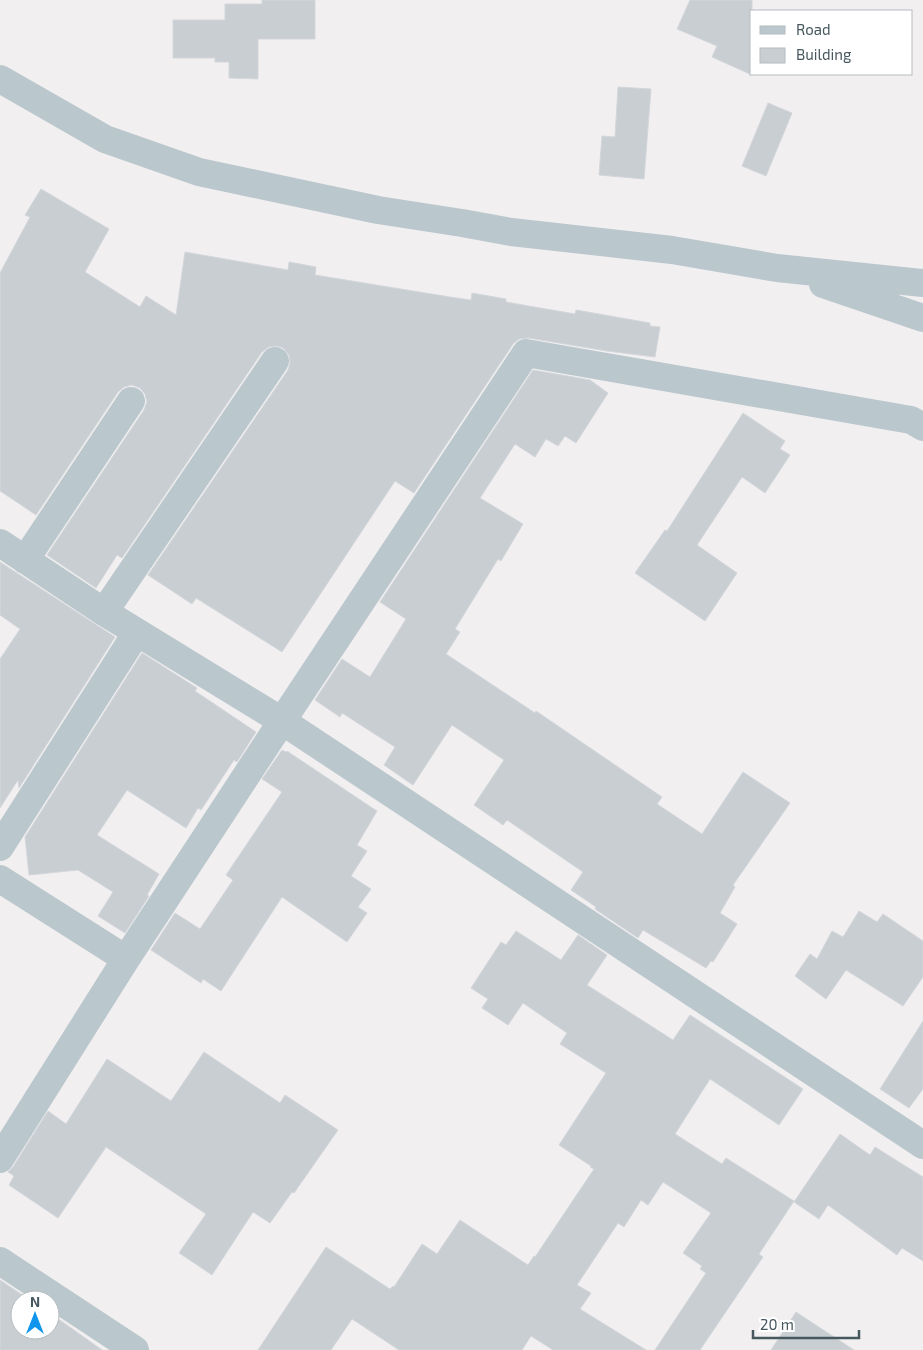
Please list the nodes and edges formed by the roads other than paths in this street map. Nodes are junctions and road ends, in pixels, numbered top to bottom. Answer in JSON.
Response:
{"nodes":[{"id":1,"x":0,"y":78,"type":"edge"},
{"id":2,"x":777,"y":268,"type":"junction"},
{"id":3,"x":923,"y":284,"type":"edge"},
{"id":4,"x":923,"y":318,"type":"edge"},
{"id":5,"x":274,"y":361,"type":"dead end"},
{"id":6,"x":131,"y":401,"type":"dead end"},
{"id":7,"x":923,"y":427,"type":"edge"},
{"id":8,"x":0,"y":543,"type":"edge"},
{"id":9,"x":26,"y":560,"type":"junction"},
{"id":10,"x":104,"y":612,"type":"junction"},
{"id":11,"x":137,"y":632,"type":"junction"},
{"id":12,"x":282,"y":721,"type":"junction"},
{"id":13,"x":0,"y":847,"type":"edge"},
{"id":14,"x":0,"y":878,"type":"edge"},
{"id":15,"x":126,"y":959,"type":"junction"},
{"id":16,"x":923,"y":1145,"type":"edge"},
{"id":17,"x":0,"y":1159,"type":"edge"},
{"id":18,"x":0,"y":1261,"type":"edge"},
{"id":19,"x":135,"y":1350,"type":"edge"}],
"edges":[{"from":1,"to":2,"type":"street"},
{"from":2,"to":3,"type":"street"},
{"from":2,"to":4,"type":"street"},
{"from":5,"to":10,"type":"street"},
{"from":6,"to":9,"type":"street"},
{"from":7,"to":12,"type":"street"},
{"from":8,"to":9,"type":"street"},
{"from":9,"to":10,"type":"street"},
{"from":10,"to":11,"type":"street"},
{"from":11,"to":12,"type":"street"},
{"from":11,"to":13,"type":"street"},
{"from":12,"to":15,"type":"street"},
{"from":12,"to":16,"type":"street"},
{"from":14,"to":15,"type":"street"},
{"from":15,"to":17,"type":"street"},
{"from":18,"to":19,"type":"street"}]}
